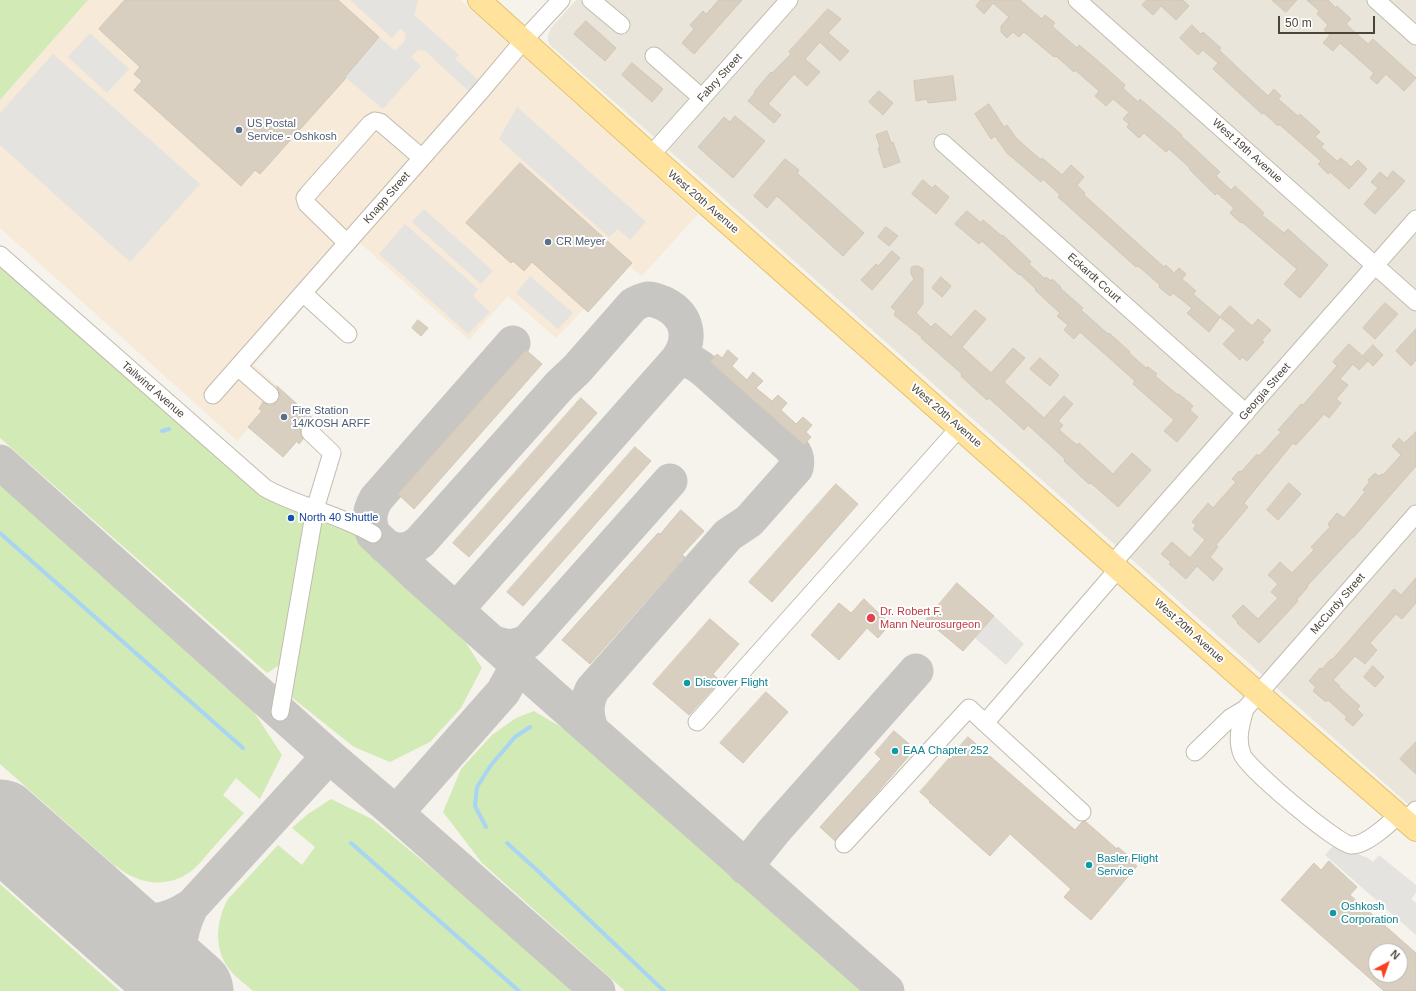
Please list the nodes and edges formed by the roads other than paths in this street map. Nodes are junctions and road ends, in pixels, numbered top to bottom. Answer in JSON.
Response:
{"nodes":[{"id":1,"x":479,"y":0,"type":"edge"},
{"id":2,"x":561,"y":0,"type":"edge"},
{"id":3,"x":591,"y":0,"type":"edge"},
{"id":4,"x":789,"y":0,"type":"edge"},
{"id":5,"x":1077,"y":0,"type":"edge"},
{"id":6,"x":1376,"y":0,"type":"edge"},
{"id":7,"x":621,"y":25,"type":"dead end"},
{"id":8,"x":1416,"y":36,"type":"edge"},
{"id":9,"x":524,"y":40,"type":"junction"},
{"id":10,"x":654,"y":56,"type":"dead end"},
{"id":11,"x":702,"y":98,"type":"junction"},
{"id":12,"x":943,"y":144,"type":"dead end"},
{"id":13,"x":651,"y":156,"type":"junction"},
{"id":14,"x":422,"y":158,"type":"junction"},
{"id":15,"x":1416,"y":219,"type":"edge"},
{"id":16,"x":347,"y":243,"type":"junction"},
{"id":17,"x":0,"y":255,"type":"edge"},
{"id":18,"x":1375,"y":265,"type":"junction"},
{"id":19,"x":302,"y":293,"type":"junction"},
{"id":20,"x":1416,"y":302,"type":"edge"},
{"id":21,"x":348,"y":334,"type":"dead end"},
{"id":22,"x":238,"y":367,"type":"junction"},
{"id":23,"x":213,"y":394,"type":"dead end"},
{"id":24,"x":270,"y":395,"type":"dead end"},
{"id":25,"x":1246,"y":413,"type":"junction"},
{"id":26,"x":959,"y":428,"type":"junction"},
{"id":27,"x":310,"y":432,"type":"dead end"},
{"id":28,"x":316,"y":509,"type":"junction"},
{"id":29,"x":1416,"y":514,"type":"edge"},
{"id":30,"x":373,"y":534,"type":"dead end"},
{"id":31,"x":1116,"y":566,"type":"junction"},
{"id":32,"x":1252,"y":701,"type":"junction"},
{"id":33,"x":280,"y":712,"type":"dead end"},
{"id":34,"x":697,"y":722,"type":"dead end"},
{"id":35,"x":986,"y":723,"type":"junction"},
{"id":36,"x":1195,"y":752,"type":"dead end"},
{"id":37,"x":1082,"y":812,"type":"dead end"},
{"id":38,"x":1409,"y":819,"type":"edge"},
{"id":39,"x":844,"y":844,"type":"dead end"}],
"edges":[{"from":1,"to":9,"type":"main road","name":"West 20th Avenue"},
{"from":2,"to":9,"type":"street","name":"Knapp Street"},
{"from":3,"to":7,"type":"street"},
{"from":4,"to":11,"type":"street","name":"Fabry Street"},
{"from":5,"to":18,"type":"street","name":"West 19th Avenue"},
{"from":6,"to":8,"type":"street"},
{"from":9,"to":13,"type":"main road","name":"West 20th Avenue"},
{"from":9,"to":14,"type":"street","name":"Knapp Street"},
{"from":10,"to":11,"type":"street"},
{"from":11,"to":13,"type":"street","name":"Fabry Street"},
{"from":12,"to":25,"type":"street","name":"Eckardt Court"},
{"from":13,"to":26,"type":"main road","name":"West 20th Avenue"},
{"from":14,"to":16,"type":"street","name":"Knapp Street"},
{"from":14,"to":16,"type":"street"},
{"from":15,"to":18,"type":"street","name":"Georgia Street"},
{"from":16,"to":19,"type":"street","name":"Knapp Street"},
{"from":17,"to":28,"type":"street","name":"Tailwind Avenue"},
{"from":18,"to":20,"type":"street","name":"West 19th Avenue"},
{"from":18,"to":25,"type":"street","name":"Georgia Street"},
{"from":19,"to":21,"type":"street"},
{"from":19,"to":22,"type":"street","name":"Knapp Street"},
{"from":22,"to":23,"type":"street","name":"Knapp Street"},
{"from":22,"to":24,"type":"street"},
{"from":25,"to":31,"type":"street","name":"Georgia Street"},
{"from":26,"to":31,"type":"main road","name":"West 20th Avenue"},
{"from":26,"to":34,"type":"street"},
{"from":27,"to":28,"type":"street"},
{"from":28,"to":30,"type":"street","name":"Tailwind Avenue"},
{"from":28,"to":33,"type":"street"},
{"from":29,"to":32,"type":"street","name":"McCurdy Street"},
{"from":31,"to":32,"type":"main road","name":"West 20th Avenue"},
{"from":31,"to":35,"type":"street","name":"Georgia Street"},
{"from":32,"to":36,"type":"street"},
{"from":32,"to":38,"type":"main road","name":"West 20th Avenue"},
{"from":32,"to":38,"type":"street"},
{"from":35,"to":37,"type":"street"},
{"from":35,"to":39,"type":"street"}]}
